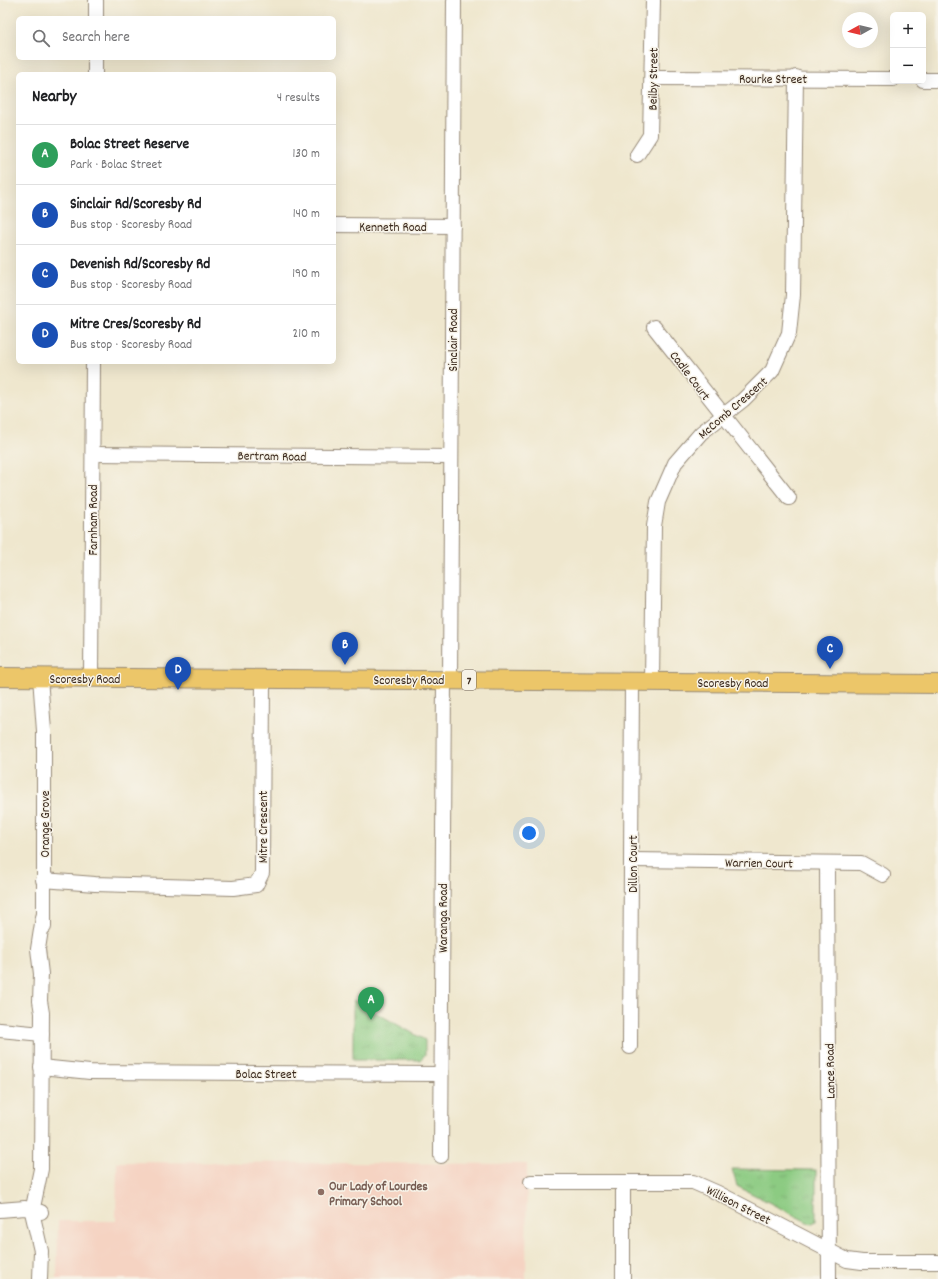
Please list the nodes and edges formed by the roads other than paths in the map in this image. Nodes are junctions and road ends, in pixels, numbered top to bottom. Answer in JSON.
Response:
{"nodes":[{"id":1,"x":96,"y":0,"type":"edge"},
{"id":2,"x":454,"y":0,"type":"edge"},
{"id":3,"x":653,"y":0,"type":"edge"},
{"id":4,"x":96,"y":16,"type":"edge"},
{"id":5,"x":95,"y":60,"type":"edge"},
{"id":6,"x":95,"y":72,"type":"edge"},
{"id":7,"x":652,"y":78,"type":"junction"},
{"id":8,"x":796,"y":78,"type":"junction"},
{"id":9,"x":890,"y":79,"type":"edge"},
{"id":10,"x":926,"y":80,"type":"edge"},
{"id":11,"x":938,"y":80,"type":"edge"},
{"id":12,"x":637,"y":155,"type":"dead end"},
{"id":13,"x":336,"y":225,"type":"edge"},
{"id":14,"x":453,"y":226,"type":"junction"},
{"id":15,"x":654,"y":327,"type":"dead end"},
{"id":16,"x":93,"y":364,"type":"edge"},
{"id":17,"x":723,"y":416,"type":"junction"},
{"id":18,"x":92,"y":454,"type":"junction"},
{"id":19,"x":452,"y":457,"type":"junction"},
{"id":20,"x":789,"y":498,"type":"dead end"},
{"id":21,"x":0,"y":677,"type":"edge"},
{"id":22,"x":45,"y":677,"type":"junction"},
{"id":23,"x":91,"y":678,"type":"junction"},
{"id":24,"x":263,"y":678,"type":"junction"},
{"id":25,"x":447,"y":680,"type":"junction"},
{"id":26,"x":632,"y":681,"type":"junction"},
{"id":27,"x":652,"y":682,"type":"junction"},
{"id":28,"x":938,"y":684,"type":"edge"},
{"id":29,"x":632,"y":860,"type":"junction"},
{"id":30,"x":828,"y":863,"type":"junction"},
{"id":31,"x":883,"y":875,"type":"dead end"},
{"id":32,"x":43,"y":884,"type":"junction"},
{"id":33,"x":42,"y":1024,"type":"junction"},
{"id":34,"x":0,"y":1030,"type":"edge"},
{"id":35,"x":630,"y":1047,"type":"dead end"},
{"id":36,"x":42,"y":1072,"type":"junction"},
{"id":37,"x":441,"y":1074,"type":"junction"},
{"id":38,"x":440,"y":1156,"type":"dead end"},
{"id":39,"x":531,"y":1182,"type":"dead end"},
{"id":40,"x":624,"y":1182,"type":"junction"},
{"id":41,"x":0,"y":1212,"type":"edge"},
{"id":42,"x":35,"y":1212,"type":"junction"},
{"id":43,"x":829,"y":1251,"type":"junction"},
{"id":44,"x":938,"y":1262,"type":"edge"},
{"id":45,"x":40,"y":1279,"type":"edge"},
{"id":46,"x":623,"y":1279,"type":"edge"},
{"id":47,"x":829,"y":1279,"type":"edge"}],
"edges":[{"from":1,"to":4,"type":"street"},
{"from":2,"to":14,"type":"street","name":"Sinclair Road"},
{"from":3,"to":7,"type":"street","name":"Beilby Street"},
{"from":5,"to":6,"type":"street"},
{"from":7,"to":8,"type":"street","name":"Rourke Street"},
{"from":7,"to":12,"type":"street","name":"Beilby Street"},
{"from":8,"to":9,"type":"street","name":"Rourke Street"},
{"from":8,"to":17,"type":"street","name":"McComb Crescent"},
{"from":10,"to":11,"type":"street"},
{"from":13,"to":14,"type":"street","name":"Kenneth Road"},
{"from":14,"to":19,"type":"street","name":"Sinclair Road"},
{"from":15,"to":17,"type":"street","name":"Cadle Court"},
{"from":16,"to":18,"type":"street","name":"Farnham Road"},
{"from":17,"to":20,"type":"street","name":"Cadle Court"},
{"from":17,"to":27,"type":"street","name":"McComb Crescent"},
{"from":18,"to":19,"type":"street","name":"Bertram Road"},
{"from":18,"to":23,"type":"street","name":"Farnham Road"},
{"from":19,"to":25,"type":"street","name":"Sinclair Road"},
{"from":21,"to":22,"type":"main road","name":"Scoresby Road","number":"7"},
{"from":22,"to":23,"type":"main road","name":"Scoresby Road","number":"7"},
{"from":22,"to":32,"type":"street","name":"Orange Grove"},
{"from":23,"to":24,"type":"main road","name":"Scoresby Road","number":"7"},
{"from":24,"to":25,"type":"main road","name":"Scoresby Road","number":"7"},
{"from":24,"to":32,"type":"street","name":"Mitre Crescent"},
{"from":25,"to":26,"type":"main road","name":"Scoresby Road","number":"7"},
{"from":25,"to":37,"type":"street","name":"Waranga Road"},
{"from":26,"to":27,"type":"main road","name":"Scoresby Road","number":"7"},
{"from":26,"to":29,"type":"street","name":"Dillon Court"},
{"from":27,"to":28,"type":"main road","name":"Scoresby Road","number":"7"},
{"from":29,"to":30,"type":"street","name":"Warrien Court"},
{"from":29,"to":35,"type":"street","name":"Dillon Court"},
{"from":30,"to":31,"type":"street","name":"Warrien Court"},
{"from":30,"to":43,"type":"street","name":"Lance Road"},
{"from":32,"to":33,"type":"street","name":"Orange Grove"},
{"from":33,"to":34,"type":"street"},
{"from":33,"to":36,"type":"street","name":"Orange Grove"},
{"from":36,"to":37,"type":"street","name":"Bolac Street"},
{"from":36,"to":42,"type":"street","name":"Orange Grove"},
{"from":37,"to":38,"type":"street","name":"Waranga Road"},
{"from":39,"to":40,"type":"street","name":"Willison Street"},
{"from":40,"to":43,"type":"street","name":"Willison Street"},
{"from":40,"to":46,"type":"street"},
{"from":41,"to":42,"type":"street"},
{"from":42,"to":45,"type":"street","name":"Orange Grove"},
{"from":43,"to":44,"type":"street","name":"Willison Street"},
{"from":43,"to":47,"type":"street","name":"Lance Road"}]}
